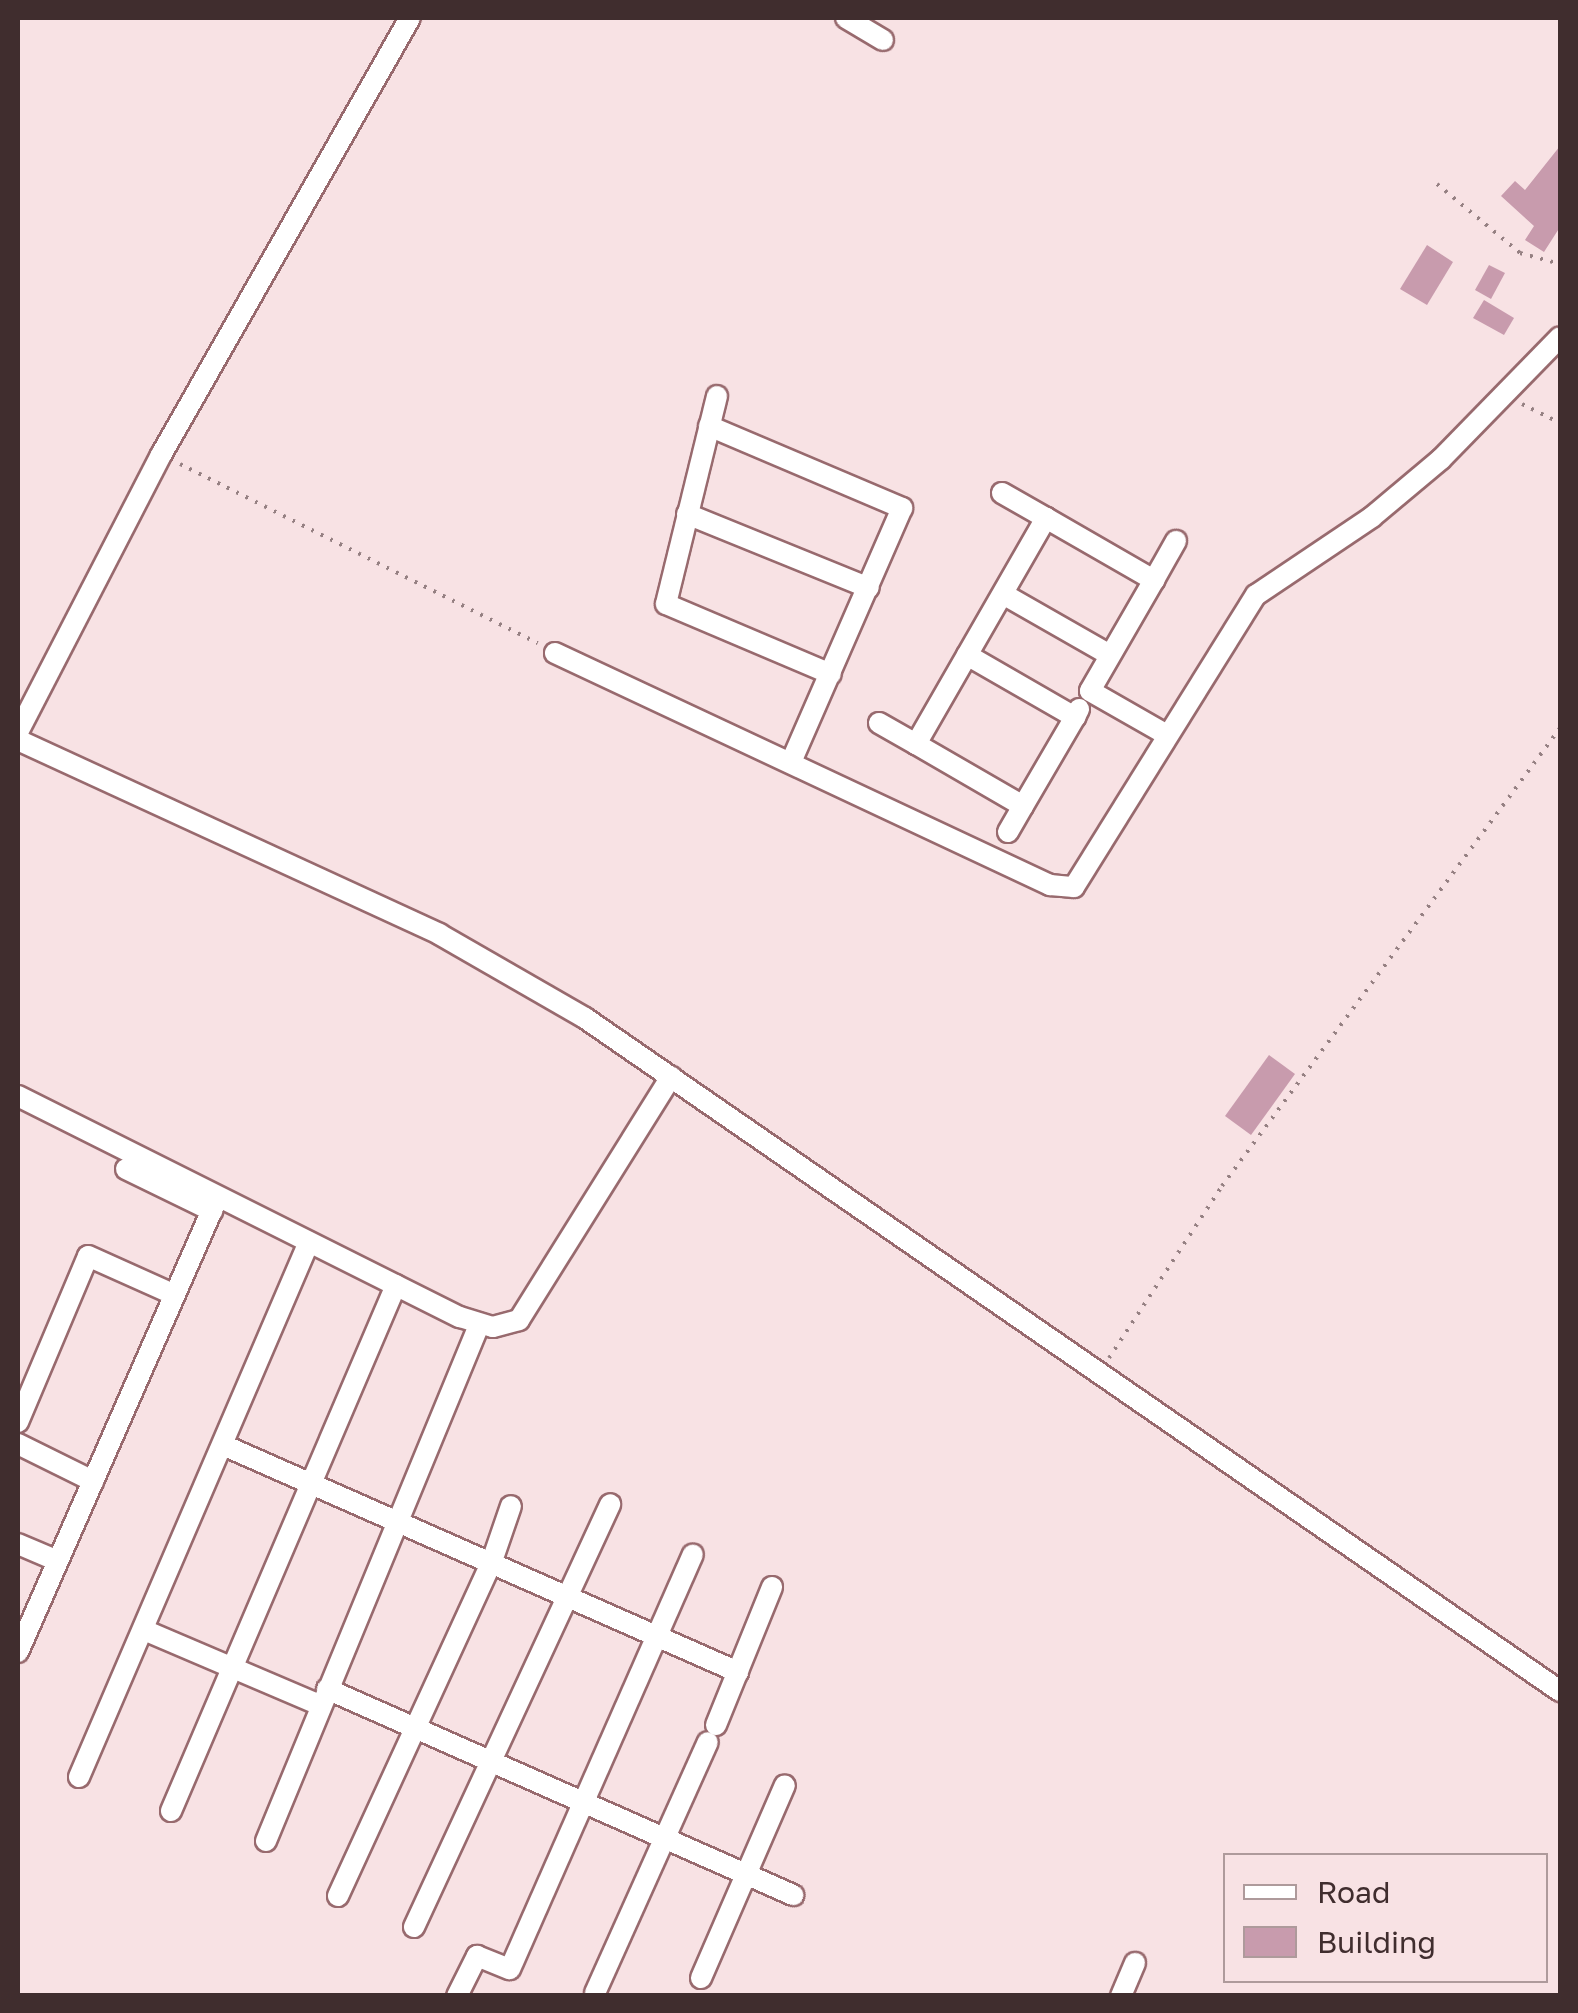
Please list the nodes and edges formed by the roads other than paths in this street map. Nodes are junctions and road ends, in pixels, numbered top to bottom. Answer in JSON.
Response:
{"nodes":[{"id":1,"x":410,"y":18,"type":"edge"},
{"id":2,"x":846,"y":18,"type":"edge"},
{"id":3,"x":883,"y":40,"type":"dead end"},
{"id":4,"x":1560,"y":337,"type":"edge"},
{"id":5,"x":717,"y":396,"type":"dead end"},
{"id":6,"x":709,"y":426,"type":"junction"},
{"id":7,"x":1002,"y":493,"type":"dead end"},
{"id":8,"x":687,"y":514,"type":"junction"},
{"id":9,"x":1046,"y":518,"type":"junction"},
{"id":10,"x":1176,"y":541,"type":"dead end"},
{"id":11,"x":1154,"y":580,"type":"junction"},
{"id":12,"x":869,"y":588,"type":"junction"},
{"id":13,"x":1003,"y":594,"type":"junction"},
{"id":14,"x":555,"y":653,"type":"road end"},
{"id":15,"x":967,"y":656,"type":"junction"},
{"id":16,"x":1110,"y":656,"type":"junction"},
{"id":17,"x":831,"y":674,"type":"junction"},
{"id":18,"x":1090,"y":691,"type":"junction"},
{"id":19,"x":1075,"y":717,"type":"junction"},
{"id":20,"x":879,"y":723,"type":"dead end"},
{"id":21,"x":18,"y":732,"type":"edge"},
{"id":22,"x":1167,"y":735,"type":"junction"},
{"id":23,"x":18,"y":740,"type":"edge"},
{"id":24,"x":916,"y":744,"type":"junction"},
{"id":25,"x":792,"y":760,"type":"junction"},
{"id":26,"x":1023,"y":806,"type":"junction"},
{"id":27,"x":1008,"y":832,"type":"dead end"},
{"id":28,"x":670,"y":1077,"type":"junction"},
{"id":29,"x":18,"y":1096,"type":"edge"},
{"id":30,"x":126,"y":1168,"type":"dead end"},
{"id":31,"x":215,"y":1204,"type":"junction"},
{"id":32,"x":309,"y":1242,"type":"junction"},
{"id":33,"x":396,"y":1285,"type":"junction"},
{"id":34,"x":175,"y":1295,"type":"junction"},
{"id":35,"x":479,"y":1325,"type":"junction"},
{"id":36,"x":18,"y":1422,"type":"edge"},
{"id":37,"x":18,"y":1444,"type":"edge"},
{"id":38,"x":223,"y":1445,"type":"junction"},
{"id":39,"x":93,"y":1481,"type":"junction"},
{"id":40,"x":311,"y":1484,"type":"junction"},
{"id":41,"x":610,"y":1504,"type":"dead end"},
{"id":42,"x":511,"y":1506,"type":"dead end"},
{"id":43,"x":396,"y":1522,"type":"junction"},
{"id":44,"x":18,"y":1544,"type":"edge"},
{"id":45,"x":694,"y":1555,"type":"dead end"},
{"id":46,"x":58,"y":1561,"type":"junction"},
{"id":47,"x":491,"y":1564,"type":"junction"},
{"id":48,"x":772,"y":1587,"type":"dead end"},
{"id":49,"x":567,"y":1597,"type":"junction"},
{"id":50,"x":144,"y":1630,"type":"junction"},
{"id":51,"x":656,"y":1636,"type":"junction"},
{"id":52,"x":18,"y":1648,"type":"edge"},
{"id":53,"x":232,"y":1668,"type":"junction"},
{"id":54,"x":738,"y":1672,"type":"junction"},
{"id":55,"x":1560,"y":1691,"type":"edge"},
{"id":56,"x":323,"y":1697,"type":"junction"},
{"id":57,"x":414,"y":1727,"type":"junction"},
{"id":58,"x":489,"y":1760,"type":"junction"},
{"id":59,"x":79,"y":1777,"type":"dead end"},
{"id":60,"x":784,"y":1785,"type":"dead end"},
{"id":61,"x":579,"y":1800,"type":"junction"},
{"id":62,"x":171,"y":1811,"type":"dead end"},
{"id":63,"x":664,"y":1838,"type":"junction"},
{"id":64,"x":266,"y":1840,"type":"dead end"},
{"id":65,"x":746,"y":1874,"type":"junction"},
{"id":66,"x":793,"y":1895,"type":"dead end"},
{"id":67,"x":338,"y":1896,"type":"dead end"},
{"id":68,"x":414,"y":1927,"type":"dead end"},
{"id":69,"x":1135,"y":1963,"type":"dead end"},
{"id":70,"x":701,"y":1978,"type":"dead end"},
{"id":71,"x":595,"y":1992,"type":"dead end"},
{"id":72,"x":457,"y":1996,"type":"edge"},
{"id":73,"x":1121,"y":1996,"type":"edge"}],
"edges":[{"from":1,"to":21,"type":"street"},
{"from":2,"to":3,"type":"street"},
{"from":4,"to":22,"type":"street"},
{"from":5,"to":6,"type":"street"},
{"from":6,"to":8,"type":"street"},
{"from":6,"to":12,"type":"street"},
{"from":7,"to":9,"type":"street"},
{"from":8,"to":12,"type":"street"},
{"from":8,"to":17,"type":"street"},
{"from":9,"to":11,"type":"street"},
{"from":9,"to":13,"type":"street"},
{"from":10,"to":11,"type":"street"},
{"from":11,"to":16,"type":"street"},
{"from":12,"to":17,"type":"street"},
{"from":13,"to":15,"type":"street"},
{"from":13,"to":16,"type":"street"},
{"from":14,"to":25,"type":"street"},
{"from":15,"to":19,"type":"street"},
{"from":15,"to":24,"type":"street"},
{"from":16,"to":18,"type":"street"},
{"from":17,"to":25,"type":"street"},
{"from":18,"to":19,"type":"street"},
{"from":18,"to":22,"type":"street"},
{"from":19,"to":26,"type":"street"},
{"from":20,"to":24,"type":"street"},
{"from":22,"to":25,"type":"street"},
{"from":23,"to":28,"type":"street"},
{"from":24,"to":26,"type":"street"},
{"from":26,"to":27,"type":"street"},
{"from":28,"to":35,"type":"street"},
{"from":28,"to":55,"type":"street"},
{"from":29,"to":31,"type":"street"},
{"from":30,"to":31,"type":"street"},
{"from":31,"to":32,"type":"street"},
{"from":31,"to":34,"type":"street"},
{"from":32,"to":33,"type":"street"},
{"from":32,"to":38,"type":"street"},
{"from":33,"to":35,"type":"street"},
{"from":33,"to":40,"type":"street"},
{"from":34,"to":36,"type":"street"},
{"from":34,"to":39,"type":"street"},
{"from":35,"to":43,"type":"street"},
{"from":37,"to":39,"type":"street"},
{"from":38,"to":40,"type":"street"},
{"from":38,"to":50,"type":"street"},
{"from":39,"to":46,"type":"street"},
{"from":40,"to":43,"type":"street"},
{"from":40,"to":53,"type":"street"},
{"from":41,"to":49,"type":"street"},
{"from":42,"to":47,"type":"street"},
{"from":43,"to":47,"type":"street"},
{"from":43,"to":56,"type":"street"},
{"from":44,"to":46,"type":"street"},
{"from":45,"to":51,"type":"street"},
{"from":46,"to":52,"type":"street"},
{"from":47,"to":49,"type":"street"},
{"from":47,"to":57,"type":"street"},
{"from":48,"to":54,"type":"street"},
{"from":49,"to":51,"type":"street"},
{"from":49,"to":58,"type":"street"},
{"from":50,"to":53,"type":"street"},
{"from":50,"to":59,"type":"street"},
{"from":51,"to":54,"type":"street"},
{"from":51,"to":61,"type":"street"},
{"from":53,"to":56,"type":"street"},
{"from":53,"to":62,"type":"street"},
{"from":54,"to":63,"type":"street"},
{"from":56,"to":57,"type":"street"},
{"from":56,"to":64,"type":"street"},
{"from":57,"to":58,"type":"street"},
{"from":57,"to":67,"type":"street"},
{"from":58,"to":61,"type":"street"},
{"from":58,"to":68,"type":"street"},
{"from":60,"to":65,"type":"street"},
{"from":61,"to":63,"type":"street"},
{"from":61,"to":72,"type":"street"},
{"from":63,"to":65,"type":"street"},
{"from":63,"to":71,"type":"street"},
{"from":65,"to":66,"type":"street"},
{"from":65,"to":70,"type":"street"},
{"from":69,"to":73,"type":"street"}]}
